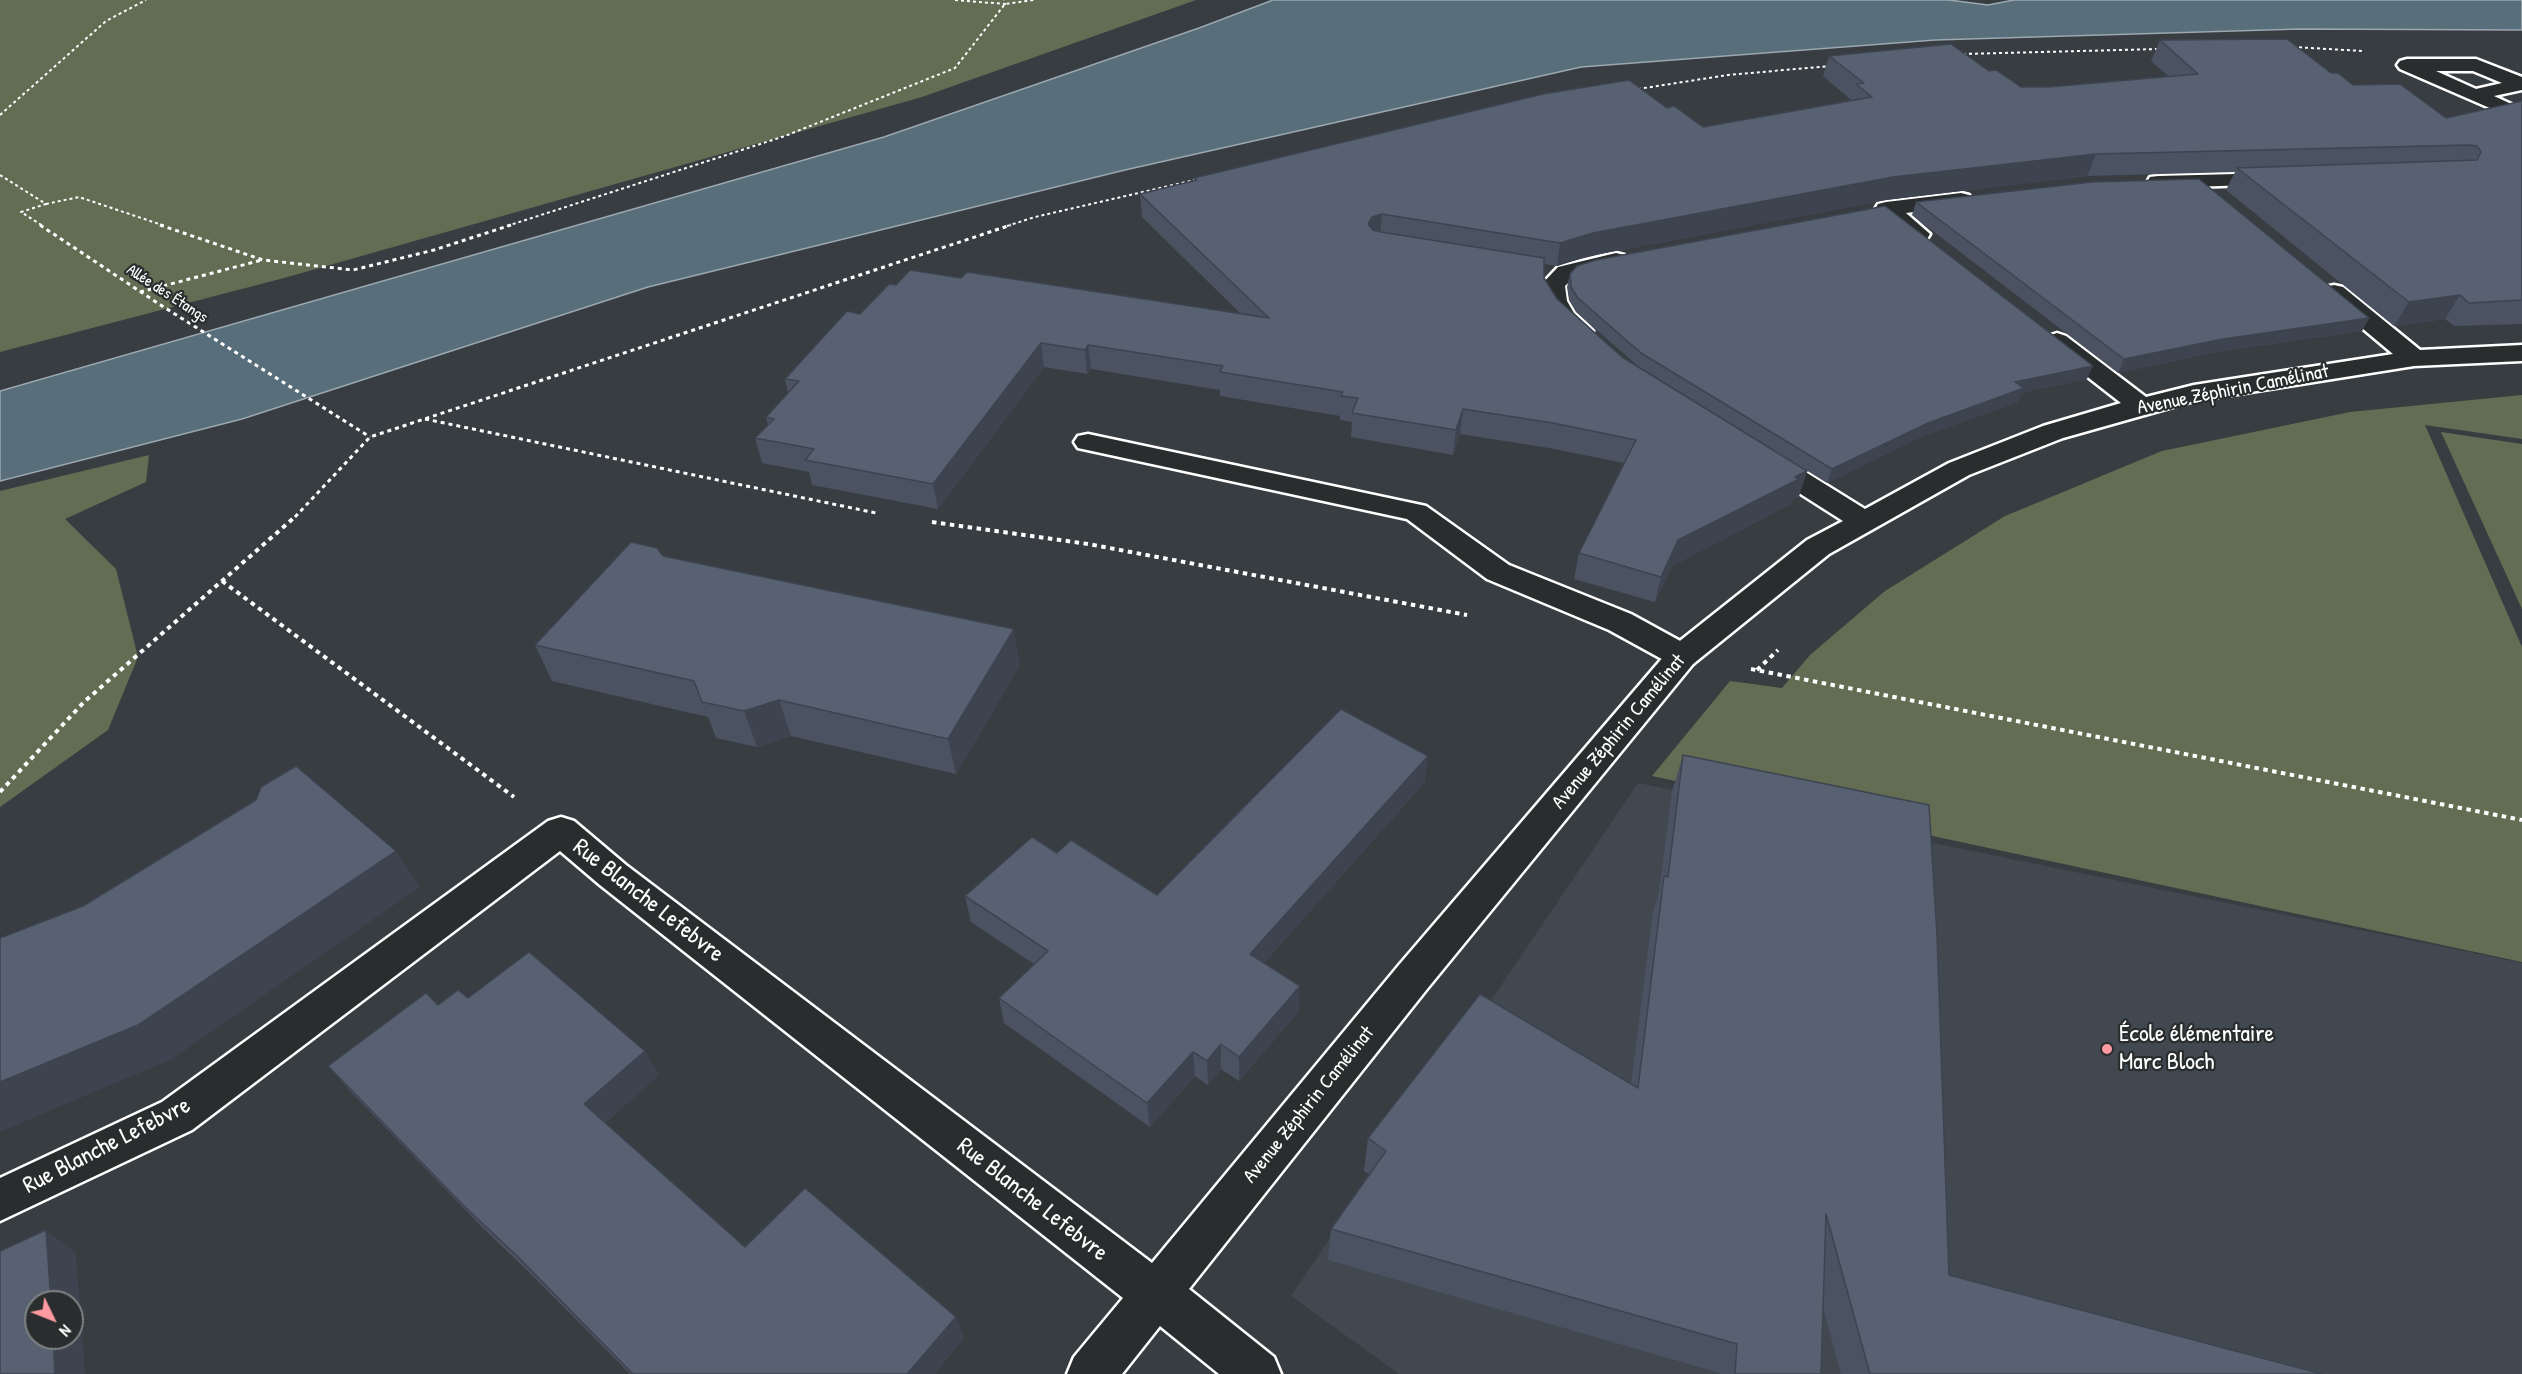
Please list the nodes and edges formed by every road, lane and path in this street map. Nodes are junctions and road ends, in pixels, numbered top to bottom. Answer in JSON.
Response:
{"nodes":[{"id":1,"x":146,"y":0,"type":"edge"},
{"id":2,"x":955,"y":0,"type":"edge"},
{"id":3,"x":1034,"y":0,"type":"edge"},
{"id":4,"x":1005,"y":2,"type":"edge"},
{"id":5,"x":2291,"y":47,"type":"edge"},
{"id":6,"x":2162,"y":49,"type":"dead end"},
{"id":7,"x":2370,"y":51,"type":"dead end"},
{"id":8,"x":1960,"y":54,"type":"edge"},
{"id":9,"x":1832,"y":65,"type":"dead end"},
{"id":10,"x":1634,"y":89,"type":"edge"},
{"id":11,"x":2474,"y":95,"type":"dead end"},
{"id":12,"x":0,"y":115,"type":"edge"},
{"id":13,"x":2522,"y":116,"type":"edge"},
{"id":14,"x":0,"y":175,"type":"edge"},
{"id":15,"x":1203,"y":178,"type":"edge"},
{"id":16,"x":2291,"y":179,"type":"edge"},
{"id":17,"x":2198,"y":181,"type":"junction"},
{"id":18,"x":2131,"y":183,"type":"edge"},
{"id":19,"x":1981,"y":197,"type":"edge"},
{"id":20,"x":2224,"y":203,"type":"edge"},
{"id":21,"x":46,"y":204,"type":"junction"},
{"id":22,"x":1934,"y":245,"type":"edge"},
{"id":23,"x":1635,"y":256,"type":"edge"},
{"id":24,"x":263,"y":260,"type":"junction"},
{"id":25,"x":2315,"y":277,"type":"edge"},
{"id":26,"x":140,"y":292,"type":"junction"},
{"id":27,"x":2037,"y":325,"type":"edge"},
{"id":28,"x":1596,"y":345,"type":"edge"},
{"id":29,"x":2522,"y":353,"type":"edge"},
{"id":30,"x":2414,"y":358,"type":"junction"},
{"id":31,"x":2141,"y":406,"type":"junction"},
{"id":32,"x":424,"y":418,"type":"junction"},
{"id":33,"x":370,"y":437,"type":"junction"},
{"id":34,"x":1088,"y":442,"type":"dead end"},
{"id":35,"x":1746,"y":447,"type":"edge"},
{"id":36,"x":876,"y":513,"type":"dead end"},
{"id":37,"x":932,"y":522,"type":"dead end"},
{"id":38,"x":1865,"y":522,"type":"junction"},
{"id":39,"x":222,"y":581,"type":"junction"},
{"id":40,"x":1472,"y":616,"type":"dead end"},
{"id":41,"x":1780,"y":648,"type":"dead end"},
{"id":42,"x":1682,"y":656,"type":"junction"},
{"id":43,"x":1757,"y":670,"type":"junction"},
{"id":44,"x":0,"y":792,"type":"edge"},
{"id":45,"x":2522,"y":820,"type":"edge"},
{"id":46,"x":561,"y":831,"type":"junction"},
{"id":47,"x":0,"y":1200,"type":"edge"},
{"id":48,"x":1157,"y":1294,"type":"junction"},
{"id":49,"x":1091,"y":1374,"type":"edge"},
{"id":50,"x":1257,"y":1374,"type":"edge"}],
"edges":[{"from":1,"to":12,"type":"path"},
{"from":2,"to":4,"type":"path"},
{"from":3,"to":4,"type":"path"},
{"from":4,"to":24,"type":"path"},
{"from":5,"to":7,"type":"path"},
{"from":6,"to":8,"type":"path"},
{"from":9,"to":10,"type":"path"},
{"from":11,"to":13,"type":"street"},
{"from":14,"to":21,"type":"path"},
{"from":15,"to":32,"type":"path"},
{"from":16,"to":17,"type":"street"},
{"from":17,"to":18,"type":"street"},
{"from":17,"to":20,"type":"street"},
{"from":19,"to":22,"type":"street"},
{"from":21,"to":24,"type":"path"},
{"from":21,"to":26,"type":"path","name":"Allée des Étangs"},
{"from":23,"to":28,"type":"street"},
{"from":24,"to":26,"type":"path"},
{"from":25,"to":30,"type":"street"},
{"from":26,"to":33,"type":"path","name":"Allée des Étangs"},
{"from":27,"to":31,"type":"street"},
{"from":29,"to":30,"type":"street","name":"Avenue Zéphirin Camélinat"},
{"from":30,"to":31,"type":"street","name":"Avenue Zéphirin Camélinat"},
{"from":31,"to":38,"type":"street","name":"Avenue Zéphirin Camélinat"},
{"from":32,"to":33,"type":"path"},
{"from":32,"to":36,"type":"path"},
{"from":33,"to":39,"type":"path"},
{"from":34,"to":42,"type":"street"},
{"from":35,"to":38,"type":"street"},
{"from":37,"to":40,"type":"path"},
{"from":38,"to":42,"type":"street","name":"Avenue Zéphirin Camélinat"},
{"from":39,"to":44,"type":"path"},
{"from":39,"to":46,"type":"path"},
{"from":41,"to":43,"type":"path"},
{"from":42,"to":43,"type":"path"},
{"from":42,"to":48,"type":"street","name":"Avenue Zéphirin Camélinat"},
{"from":43,"to":45,"type":"path"},
{"from":46,"to":47,"type":"street","name":"Rue Blanche Lefebvre"},
{"from":46,"to":48,"type":"street","name":"Rue Blanche Lefebvre"},
{"from":48,"to":49,"type":"street","name":"Avenue Zéphirin Camélinat"},
{"from":48,"to":50,"type":"street","name":"Rue Blanche Lefebvre"}]}
